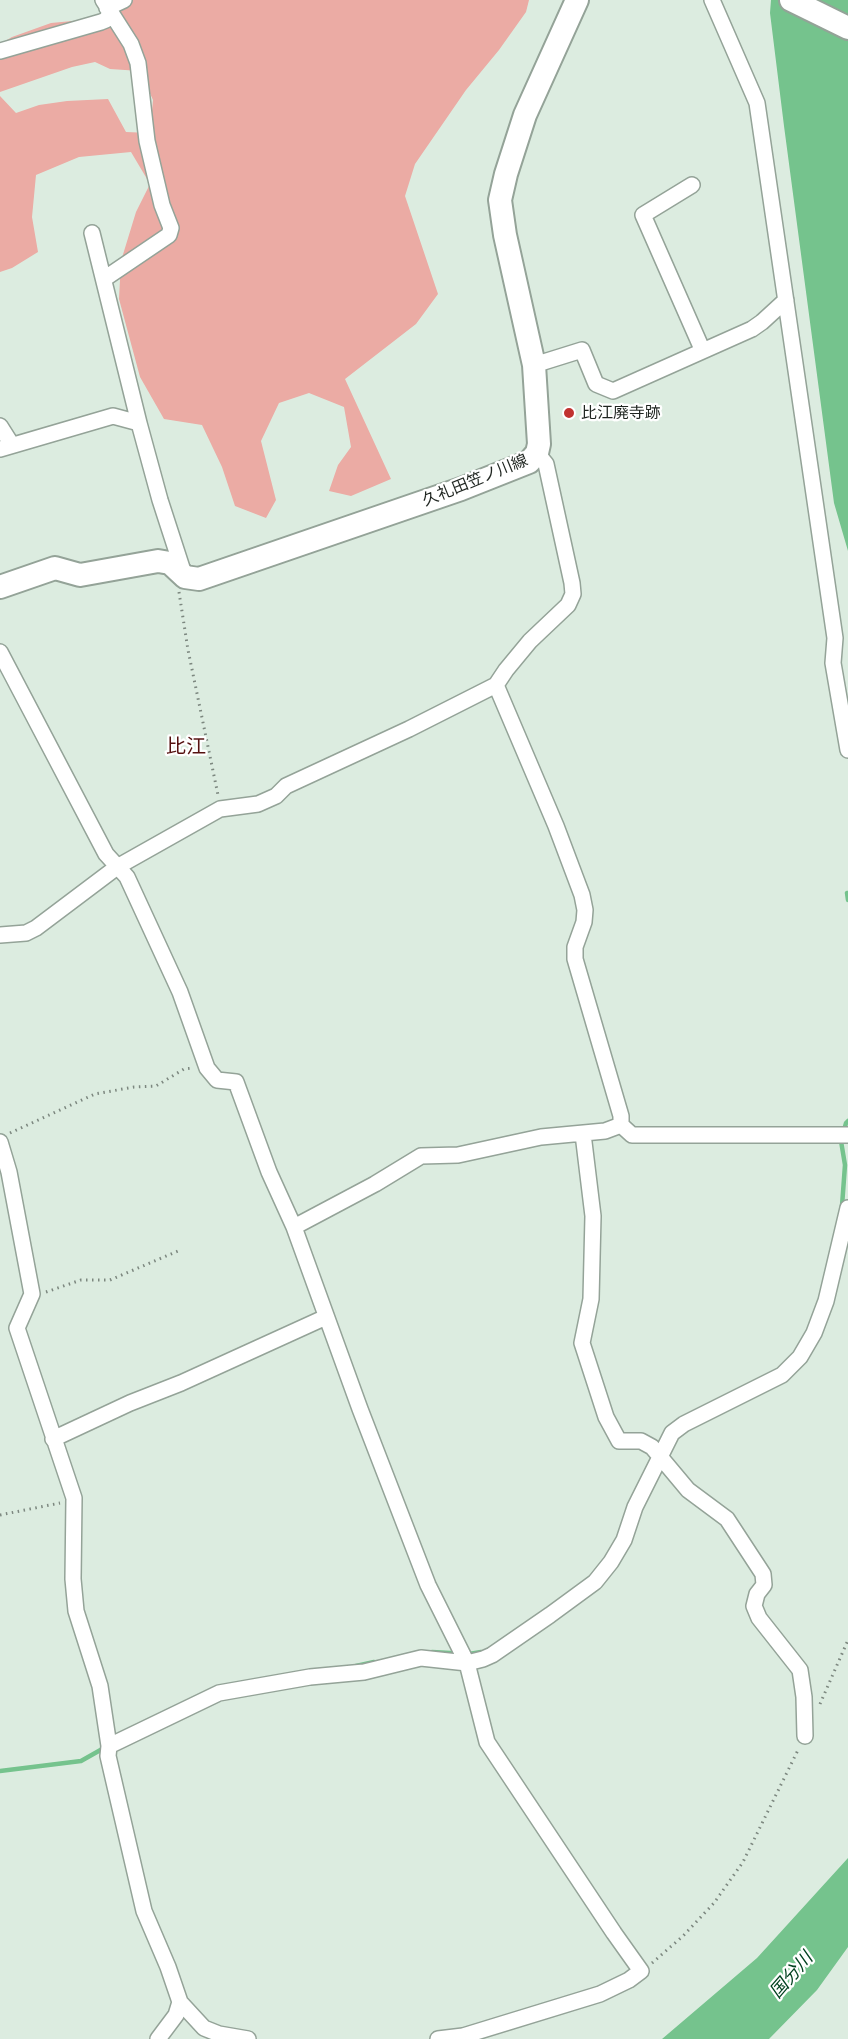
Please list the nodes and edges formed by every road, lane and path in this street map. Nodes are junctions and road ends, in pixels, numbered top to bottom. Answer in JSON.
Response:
{"nodes":[{"id":1,"x":124,"y":0,"type":"edge"},
{"id":2,"x":577,"y":0,"type":"edge"},
{"id":3,"x":712,"y":0,"type":"edge"},
{"id":4,"x":791,"y":0,"type":"edge"},
{"id":5,"x":107,"y":7,"type":"edge"},
{"id":6,"x":848,"y":28,"type":"edge"},
{"id":7,"x":0,"y":51,"type":"edge"},
{"id":8,"x":692,"y":185,"type":"dead end"},
{"id":9,"x":92,"y":233,"type":"dead end"},
{"id":10,"x":104,"y":279,"type":"junction"},
{"id":11,"x":786,"y":300,"type":"junction"},
{"id":12,"x":702,"y":349,"type":"junction"},
{"id":13,"x":534,"y":365,"type":"junction"},
{"id":14,"x":139,"y":423,"type":"junction"},
{"id":15,"x":0,"y":426,"type":"edge"},
{"id":16,"x":6,"y":447,"type":"edge"},
{"id":17,"x":537,"y":453,"type":"junction"},
{"id":18,"x":185,"y":577,"type":"junction"},
{"id":19,"x":0,"y":587,"type":"edge"},
{"id":20,"x":0,"y":651,"type":"edge"},
{"id":21,"x":496,"y":685,"type":"junction"},
{"id":22,"x":848,"y":750,"type":"edge"},
{"id":23,"x":220,"y":808,"type":"junction"},
{"id":24,"x":117,"y":867,"type":"junction"},
{"id":25,"x":0,"y":935,"type":"edge"},
{"id":26,"x":207,"y":1068,"type":"junction"},
{"id":27,"x":621,"y":1125,"type":"junction"},
{"id":28,"x":583,"y":1134,"type":"junction"},
{"id":29,"x":845,"y":1134,"type":"edge"},
{"id":30,"x":0,"y":1140,"type":"edge"},
{"id":31,"x":848,"y":1208,"type":"edge"},
{"id":32,"x":294,"y":1227,"type":"junction"},
{"id":33,"x":178,"y":1251,"type":"dead end"},
{"id":34,"x":31,"y":1297,"type":"junction"},
{"id":35,"x":326,"y":1317,"type":"junction"},
{"id":36,"x":53,"y":1439,"type":"junction"},
{"id":37,"x":657,"y":1453,"type":"junction"},
{"id":38,"x":74,"y":1498,"type":"junction"},
{"id":39,"x":0,"y":1515,"type":"edge"},
{"id":40,"x":848,"y":1640,"type":"edge"},
{"id":41,"x":463,"y":1656,"type":"junction"},
{"id":42,"x":820,"y":1704,"type":"dead end"},
{"id":43,"x":805,"y":1737,"type":"joint"},
{"id":44,"x":108,"y":1743,"type":"junction"},
{"id":45,"x":642,"y":1971,"type":"junction"},
{"id":46,"x":180,"y":2002,"type":"junction"},
{"id":47,"x":158,"y":2039,"type":"edge"},
{"id":48,"x":248,"y":2039,"type":"edge"},
{"id":49,"x":438,"y":2039,"type":"edge"}],
"edges":[{"from":1,"to":5,"type":"street"},
{"from":2,"to":13,"type":"main road","name":"久礼田笠ノ川線"},
{"from":3,"to":11,"type":"street"},
{"from":4,"to":6,"type":"main road"},
{"from":5,"to":7,"type":"street"},
{"from":5,"to":10,"type":"street"},
{"from":8,"to":12,"type":"street"},
{"from":9,"to":10,"type":"street"},
{"from":10,"to":14,"type":"street"},
{"from":11,"to":12,"type":"street"},
{"from":11,"to":22,"type":"street"},
{"from":12,"to":13,"type":"street"},
{"from":13,"to":17,"type":"main road","name":"久礼田笠ノ川線"},
{"from":14,"to":16,"type":"street"},
{"from":14,"to":18,"type":"street"},
{"from":15,"to":16,"type":"street"},
{"from":17,"to":18,"type":"main road","name":"久礼田笠ノ川線"},
{"from":17,"to":21,"type":"street"},
{"from":18,"to":19,"type":"main road"},
{"from":18,"to":23,"type":"path"},
{"from":20,"to":24,"type":"street"},
{"from":21,"to":23,"type":"street"},
{"from":21,"to":27,"type":"street"},
{"from":23,"to":24,"type":"street"},
{"from":24,"to":25,"type":"street"},
{"from":24,"to":26,"type":"street"},
{"from":26,"to":30,"type":"path"},
{"from":26,"to":32,"type":"street"},
{"from":27,"to":28,"type":"street"},
{"from":27,"to":29,"type":"street"},
{"from":28,"to":32,"type":"street"},
{"from":28,"to":37,"type":"street"},
{"from":30,"to":34,"type":"street"},
{"from":31,"to":37,"type":"street"},
{"from":32,"to":35,"type":"street"},
{"from":33,"to":34,"type":"path"},
{"from":34,"to":36,"type":"street"},
{"from":35,"to":36,"type":"street"},
{"from":35,"to":41,"type":"street"},
{"from":36,"to":38,"type":"street"},
{"from":37,"to":41,"type":"street"},
{"from":37,"to":43,"type":"street"},
{"from":38,"to":39,"type":"path"},
{"from":38,"to":44,"type":"street"},
{"from":40,"to":42,"type":"path"},
{"from":41,"to":44,"type":"street"},
{"from":41,"to":45,"type":"street"},
{"from":43,"to":45,"type":"path"},
{"from":44,"to":46,"type":"street"},
{"from":45,"to":49,"type":"street"},
{"from":46,"to":47,"type":"street"},
{"from":46,"to":48,"type":"street"}]}
